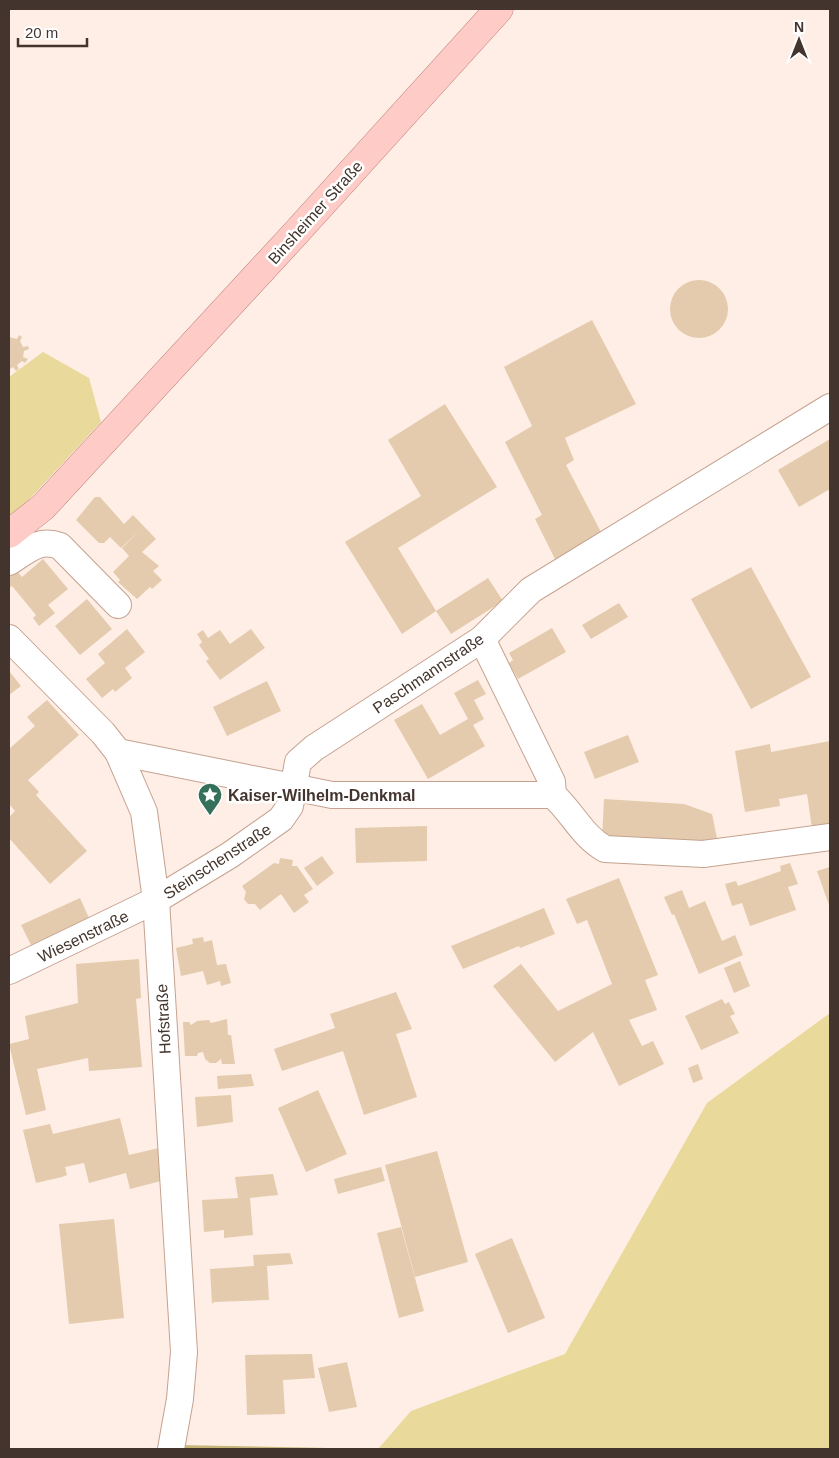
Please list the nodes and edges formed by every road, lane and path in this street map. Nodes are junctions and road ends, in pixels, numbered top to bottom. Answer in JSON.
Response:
{"nodes":[{"id":1,"x":499,"y":9,"type":"edge"},
{"id":2,"x":830,"y":407,"type":"edge"},
{"id":3,"x":9,"y":534,"type":"edge"},
{"id":4,"x":9,"y":562,"type":"edge"},
{"id":5,"x":118,"y":605,"type":"dead end"},
{"id":6,"x":9,"y":638,"type":"edge"},
{"id":7,"x":482,"y":639,"type":"junction"},
{"id":8,"x":118,"y":752,"type":"junction"},
{"id":9,"x":293,"y":788,"type":"junction"},
{"id":10,"x":553,"y":795,"type":"junction"},
{"id":11,"x":830,"y":837,"type":"edge"},
{"id":12,"x":156,"y":900,"type":"junction"},
{"id":13,"x":9,"y":971,"type":"edge"},
{"id":14,"x":171,"y":1449,"type":"edge"}],
"edges":[{"from":1,"to":3,"type":"main road","name":"Binsheimer Straße"},
{"from":2,"to":7,"type":"street","name":"Paschmannstraße"},
{"from":4,"to":5,"type":"street"},
{"from":6,"to":8,"type":"street","name":"Hofstraße"},
{"from":7,"to":9,"type":"street","name":"Paschmannstraße"},
{"from":7,"to":10,"type":"street"},
{"from":8,"to":9,"type":"street"},
{"from":8,"to":12,"type":"street","name":"Hofstraße"},
{"from":9,"to":10,"type":"street"},
{"from":9,"to":12,"type":"street","name":"Steinschenstraße"},
{"from":10,"to":11,"type":"street"},
{"from":12,"to":13,"type":"street","name":"Wiesenstraße"},
{"from":12,"to":14,"type":"street","name":"Hofstraße"}]}
